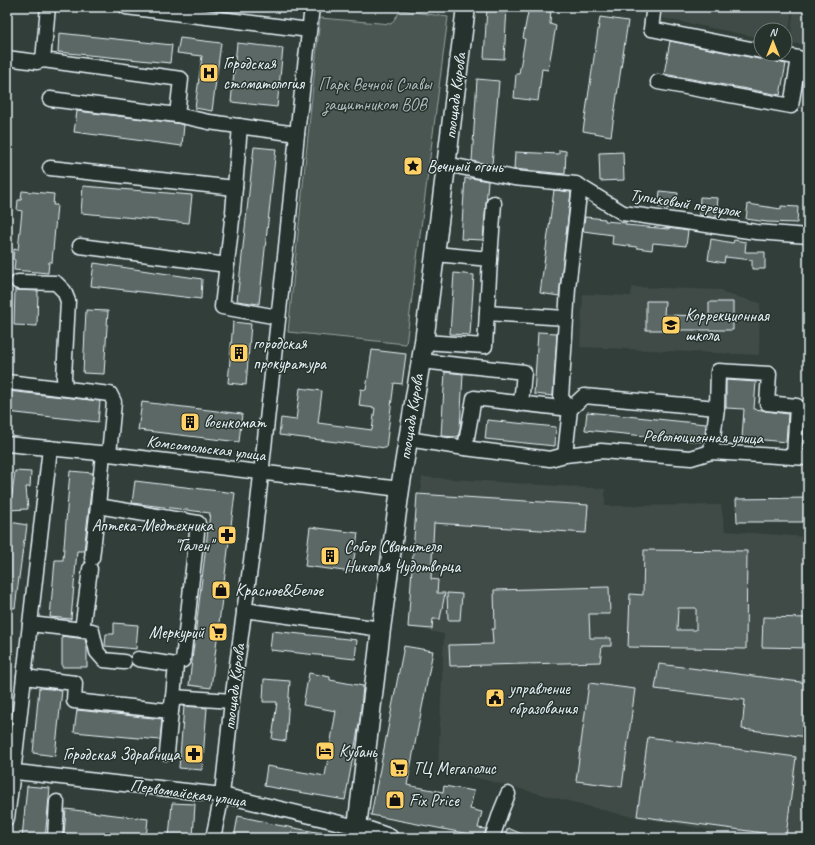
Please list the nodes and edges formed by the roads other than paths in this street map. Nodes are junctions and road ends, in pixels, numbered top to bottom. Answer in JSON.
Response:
{"nodes":[{"id":1,"x":48,"y":7,"type":"edge"},
{"id":2,"x":126,"y":7,"type":"edge"},
{"id":3,"x":312,"y":7,"type":"edge"},
{"id":4,"x":466,"y":7,"type":"edge"},
{"id":5,"x":652,"y":7,"type":"edge"},
{"id":6,"x":309,"y":30,"type":"junction"},
{"id":7,"x":753,"y":48,"type":"edge"},
{"id":8,"x":793,"y":57,"type":"edge"},
{"id":9,"x":14,"y":59,"type":"dead end"},
{"id":10,"x":43,"y":60,"type":"junction"},
{"id":11,"x":658,"y":82,"type":"dead end"},
{"id":12,"x":50,"y":99,"type":"dead end"},
{"id":13,"x":177,"y":115,"type":"junction"},
{"id":14,"x":240,"y":126,"type":"junction"},
{"id":15,"x":297,"y":134,"type":"junction"},
{"id":16,"x":446,"y":164,"type":"junction"},
{"id":17,"x":50,"y":168,"type":"dead end"},
{"id":18,"x":580,"y":186,"type":"junction"},
{"id":19,"x":235,"y":188,"type":"junction"},
{"id":20,"x":494,"y":203,"type":"dead end"},
{"id":21,"x":808,"y":236,"type":"edge"},
{"id":22,"x":80,"y":246,"type":"dead end"},
{"id":23,"x":435,"y":254,"type":"junction"},
{"id":24,"x":490,"y":258,"type":"junction"},
{"id":25,"x":227,"y":265,"type":"junction"},
{"id":26,"x":18,"y":282,"type":"dead end"},
{"id":27,"x":487,"y":313,"type":"junction"},
{"id":28,"x":278,"y":317,"type":"junction"},
{"id":29,"x":566,"y":318,"type":"junction"},
{"id":30,"x":424,"y":342,"type":"junction"},
{"id":31,"x":421,"y":361,"type":"junction"},
{"id":32,"x":7,"y":382,"type":"edge"},
{"id":33,"x":65,"y":388,"type":"junction"},
{"id":34,"x":521,"y":404,"type":"junction"},
{"id":35,"x":717,"y":408,"type":"junction"},
{"id":36,"x":570,"y":409,"type":"junction"},
{"id":37,"x":408,"y":439,"type":"junction"},
{"id":38,"x":7,"y":444,"type":"edge"},
{"id":39,"x":50,"y":448,"type":"junction"},
{"id":40,"x":465,"y":448,"type":"junction"},
{"id":41,"x":711,"y":452,"type":"junction"},
{"id":42,"x":106,"y":454,"type":"junction"},
{"id":43,"x":565,"y":455,"type":"junction"},
{"id":44,"x":794,"y":457,"type":"junction"},
{"id":45,"x":808,"y":458,"type":"edge"},
{"id":46,"x":260,"y":472,"type":"junction"},
{"id":47,"x":400,"y":489,"type":"junction"},
{"id":48,"x":98,"y":506,"type":"junction"},
{"id":49,"x":244,"y":610,"type":"junction"},
{"id":50,"x":30,"y":624,"type":"junction"},
{"id":51,"x":381,"y":629,"type":"junction"},
{"id":52,"x":82,"y":630,"type":"junction"},
{"id":53,"x":138,"y":660,"type":"dead end"},
{"id":54,"x":183,"y":660,"type":"dead end"},
{"id":55,"x":124,"y":662,"type":"dead end"},
{"id":56,"x":24,"y":677,"type":"junction"},
{"id":57,"x":232,"y":701,"type":"junction"},
{"id":58,"x":172,"y":704,"type":"junction"},
{"id":59,"x":13,"y":725,"type":"edge"},
{"id":60,"x":167,"y":753,"type":"dead end"},
{"id":61,"x":10,"y":771,"type":"edge"},
{"id":62,"x":222,"y":794,"type":"junction"},
{"id":63,"x":508,"y":794,"type":"dead end"},
{"id":64,"x":57,"y":802,"type":"dead end"},
{"id":65,"x":7,"y":818,"type":"edge"},
{"id":66,"x":356,"y":833,"type":"edge"},
{"id":67,"x":55,"y":838,"type":"edge"},
{"id":68,"x":213,"y":838,"type":"edge"},
{"id":69,"x":389,"y":838,"type":"edge"},
{"id":70,"x":492,"y":838,"type":"edge"}],
"edges":[{"from":1,"to":10,"type":"street"},
{"from":2,"to":6,"type":"street"},
{"from":3,"to":6,"type":"street","name":"площадь Кирова"},
{"from":4,"to":16,"type":"main road","name":"площадь Кирова"},
{"from":5,"to":7,"type":"street"},
{"from":6,"to":15,"type":"street","name":"площадь Кирова"},
{"from":8,"to":11,"type":"street"},
{"from":9,"to":10,"type":"street"},
{"from":10,"to":13,"type":"street"},
{"from":12,"to":13,"type":"street"},
{"from":13,"to":14,"type":"street"},
{"from":14,"to":15,"type":"street"},
{"from":14,"to":19,"type":"street"},
{"from":15,"to":28,"type":"street","name":"площадь Кирова"},
{"from":16,"to":18,"type":"street","name":"Тупиковый переулок"},
{"from":16,"to":23,"type":"main road","name":"площадь Кирова"},
{"from":17,"to":19,"type":"street"},
{"from":18,"to":21,"type":"street","name":"Тупиковый переулок"},
{"from":18,"to":29,"type":"street"},
{"from":19,"to":25,"type":"street"},
{"from":20,"to":24,"type":"street"},
{"from":22,"to":25,"type":"street"},
{"from":23,"to":24,"type":"street"},
{"from":23,"to":30,"type":"main road","name":"площадь Кирова"},
{"from":24,"to":27,"type":"street"},
{"from":25,"to":28,"type":"street"},
{"from":26,"to":33,"type":"street"},
{"from":27,"to":29,"type":"street"},
{"from":27,"to":30,"type":"street"},
{"from":28,"to":46,"type":"street","name":"площадь Кирова"},
{"from":29,"to":36,"type":"street"},
{"from":30,"to":31,"type":"main road","name":"площадь Кирова"},
{"from":31,"to":34,"type":"street"},
{"from":31,"to":37,"type":"main road","name":"площадь Кирова"},
{"from":32,"to":33,"type":"street"},
{"from":33,"to":42,"type":"street"},
{"from":34,"to":36,"type":"street"},
{"from":34,"to":40,"type":"street"},
{"from":35,"to":36,"type":"street"},
{"from":35,"to":41,"type":"street"},
{"from":35,"to":44,"type":"street"},
{"from":36,"to":43,"type":"street"},
{"from":37,"to":40,"type":"street","name":"Революционная улица"},
{"from":37,"to":47,"type":"main road","name":"площадь Кирова"},
{"from":38,"to":39,"type":"street","name":"Комсомольская улица"},
{"from":39,"to":42,"type":"street","name":"Комсомольская улица"},
{"from":39,"to":50,"type":"street"},
{"from":40,"to":43,"type":"street","name":"Революционная улица"},
{"from":41,"to":43,"type":"street","name":"Революционная улица"},
{"from":41,"to":44,"type":"street","name":"Революционная улица"},
{"from":42,"to":46,"type":"street","name":"Комсомольская улица"},
{"from":42,"to":48,"type":"street"},
{"from":44,"to":45,"type":"street","name":"Революционная улица"},
{"from":46,"to":47,"type":"street","name":"Комсомольская улица"},
{"from":46,"to":49,"type":"street","name":"площадь Кирова"},
{"from":47,"to":51,"type":"main road","name":"площадь Кирова"},
{"from":48,"to":52,"type":"street"},
{"from":48,"to":54,"type":"street"},
{"from":49,"to":51,"type":"street"},
{"from":49,"to":57,"type":"street","name":"площадь Кирова"},
{"from":50,"to":52,"type":"street"},
{"from":50,"to":56,"type":"street"},
{"from":51,"to":66,"type":"main road","name":"площадь Кирова"},
{"from":52,"to":55,"type":"street"},
{"from":53,"to":58,"type":"street"},
{"from":56,"to":58,"type":"street"},
{"from":56,"to":59,"type":"street"},
{"from":57,"to":58,"type":"street"},
{"from":57,"to":62,"type":"street","name":"площадь Кирова"},
{"from":58,"to":60,"type":"street"},
{"from":59,"to":61,"type":"street"},
{"from":61,"to":62,"type":"street","name":"Первомайская улица"},
{"from":61,"to":65,"type":"street"},
{"from":62,"to":66,"type":"street","name":"Первомайская улица"},
{"from":62,"to":68,"type":"street","name":"площадь Кирова"},
{"from":63,"to":70,"type":"street"},
{"from":64,"to":67,"type":"street"},
{"from":66,"to":69,"type":"main road","name":"Первомайская улица"}]}
